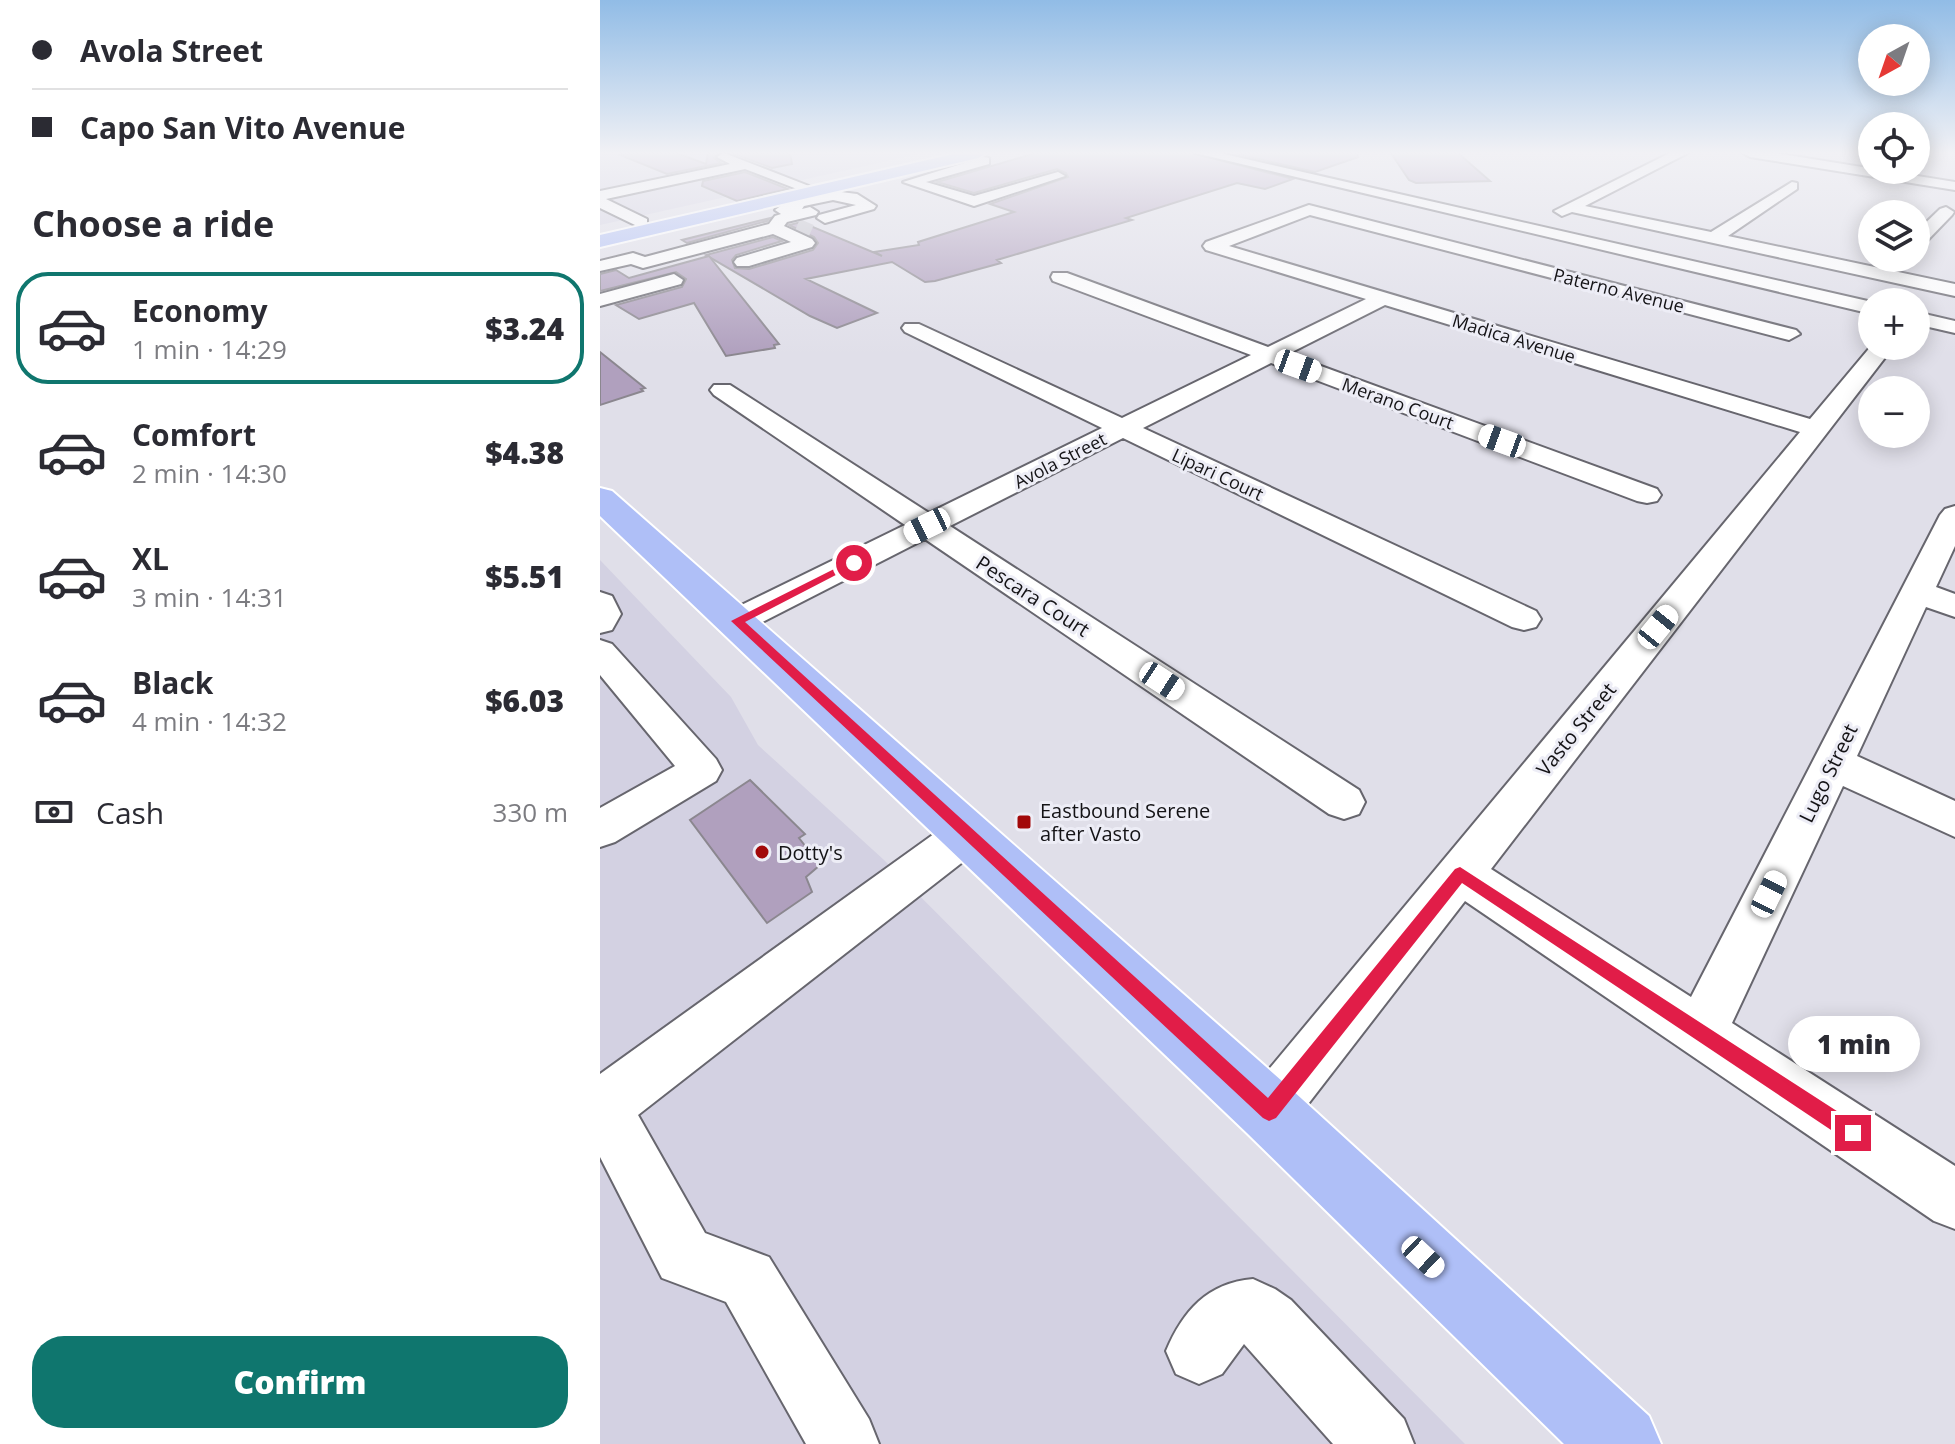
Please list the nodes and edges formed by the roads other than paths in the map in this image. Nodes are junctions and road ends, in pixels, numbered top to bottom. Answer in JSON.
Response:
{"nodes":[{"id":1,"x":638,"y":220,"type":"edge"},
{"id":2,"x":648,"y":220,"type":"edge"},
{"id":3,"x":722,"y":220,"type":"edge"},
{"id":4,"x":765,"y":220,"type":"edge"},
{"id":5,"x":834,"y":220,"type":"tunnel mouth"},
{"id":6,"x":1281,"y":220,"type":"edge"},
{"id":7,"x":1350,"y":220,"type":"edge"},
{"id":8,"x":1494,"y":220,"type":"edge"},
{"id":9,"x":1543,"y":220,"type":"edge"},
{"id":10,"x":1632,"y":220,"type":"edge"},
{"id":11,"x":1740,"y":220,"type":"edge"},
{"id":12,"x":641,"y":222,"type":"junction"},
{"id":13,"x":780,"y":222,"type":"junction"},
{"id":14,"x":819,"y":225,"type":"junction"},
{"id":15,"x":1527,"y":228,"type":"junction"},
{"id":16,"x":855,"y":230,"type":"dead end"},
{"id":17,"x":600,"y":231,"type":"edge"},
{"id":18,"x":1714,"y":238,"type":"junction"},
{"id":19,"x":600,"y":241,"type":"edge"},
{"id":20,"x":800,"y":247,"type":"junction"},
{"id":21,"x":634,"y":251,"type":"junction"},
{"id":22,"x":1477,"y":253,"type":"junction"},
{"id":23,"x":600,"y":254,"type":"edge"},
{"id":24,"x":730,"y":265,"type":"dead end"},
{"id":25,"x":600,"y":266,"type":"edge"},
{"id":26,"x":1884,"y":274,"type":"joint"},
{"id":27,"x":1060,"y":277,"type":"dead end"},
{"id":28,"x":1955,"y":290,"type":"edge"},
{"id":29,"x":1383,"y":298,"type":"junction"},
{"id":30,"x":600,"y":300,"type":"edge"},
{"id":31,"x":1858,"y":305,"type":"edge"},
{"id":32,"x":1930,"y":321,"type":"edge"},
{"id":33,"x":1955,"y":327,"type":"edge"},
{"id":34,"x":912,"y":328,"type":"dead end"},
{"id":35,"x":1789,"y":334,"type":"dead end"},
{"id":36,"x":1269,"y":355,"type":"junction"},
{"id":37,"x":1872,"y":360,"type":"edge"},
{"id":38,"x":722,"y":390,"type":"dead end"},
{"id":39,"x":1123,"y":428,"type":"junction"},
{"id":40,"x":1816,"y":429,"type":"junction"},
{"id":41,"x":1647,"y":495,"type":"dead end"},
{"id":42,"x":600,"y":498,"type":"edge"},
{"id":43,"x":1955,"y":515,"type":"edge"},
{"id":44,"x":927,"y":526,"type":"junction"},
{"id":45,"x":1917,"y":592,"type":"junction"},
{"id":46,"x":600,"y":603,"type":"edge"},
{"id":47,"x":1955,"y":606,"type":"edge"},
{"id":48,"x":1524,"y":619,"type":"dead end"},
{"id":49,"x":737,"y":621,"type":"junction"},
{"id":50,"x":600,"y":622,"type":"edge"},
{"id":51,"x":600,"y":652,"type":"edge"},
{"id":52,"x":1833,"y":763,"type":"junction"},
{"id":53,"x":1344,"y":802,"type":"dead end"},
{"id":54,"x":1955,"y":820,"type":"edge"},
{"id":55,"x":600,"y":829,"type":"edge"},
{"id":56,"x":967,"y":834,"type":"junction"},
{"id":57,"x":1460,"y":873,"type":"junction"},
{"id":58,"x":1701,"y":1032,"type":"junction"},
{"id":59,"x":601,"y":1106,"type":"edge"},
{"id":60,"x":1269,"y":1111,"type":"junction"},
{"id":61,"x":1955,"y":1200,"type":"edge"},
{"id":62,"x":1199,"y":1351,"type":"dead end"},
{"id":63,"x":844,"y":1444,"type":"edge"},
{"id":64,"x":1379,"y":1444,"type":"edge"},
{"id":65,"x":1621,"y":1444,"type":"edge"}],
"edges":[{"from":1,"to":12,"type":"street"},
{"from":2,"to":12,"type":"main road"},
{"from":3,"to":21,"type":"main road"},
{"from":4,"to":13,"type":"street"},
{"from":5,"to":14,"type":"street"},
{"from":6,"to":29,"type":"street","name":"Madica Avenue"},
{"from":7,"to":22,"type":"street","name":"Paterno Avenue"},
{"from":8,"to":15,"type":"street"},
{"from":9,"to":15,"type":"street"},
{"from":10,"to":18,"type":"street"},
{"from":11,"to":18,"type":"street"},
{"from":12,"to":17,"type":"main road"},
{"from":13,"to":14,"type":"street"},
{"from":13,"to":20,"type":"street"},
{"from":13,"to":21,"type":"street"},
{"from":14,"to":16,"type":"street"},
{"from":14,"to":20,"type":"street"},
{"from":15,"to":22,"type":"street"},
{"from":15,"to":31,"type":"street"},
{"from":18,"to":26,"type":"street"},
{"from":19,"to":21,"type":"main road"},
{"from":20,"to":24,"type":"street"},
{"from":21,"to":23,"type":"street"},
{"from":21,"to":25,"type":"street"},
{"from":21,"to":30,"type":"street"},
{"from":22,"to":35,"type":"street","name":"Paterno Avenue"},
{"from":26,"to":28,"type":"street"},
{"from":27,"to":36,"type":"street","name":"Merano Court"},
{"from":29,"to":36,"type":"street","name":"Avola Street"},
{"from":29,"to":40,"type":"street","name":"Madica Avenue"},
{"from":32,"to":33,"type":"street"},
{"from":34,"to":39,"type":"street","name":"Lipari Court"},
{"from":36,"to":39,"type":"street","name":"Avola Street"},
{"from":36,"to":41,"type":"street","name":"Merano Court"},
{"from":37,"to":40,"type":"street","name":"Vasto Street"},
{"from":38,"to":44,"type":"street","name":"Pescara Court"},
{"from":39,"to":44,"type":"street","name":"Avola Street"},
{"from":39,"to":48,"type":"street","name":"Lipari Court"},
{"from":40,"to":57,"type":"street","name":"Vasto Street"},
{"from":42,"to":49,"type":"main road"},
{"from":43,"to":45,"type":"street","name":"Lugo Street"},
{"from":44,"to":49,"type":"street","name":"Avola Street"},
{"from":44,"to":53,"type":"street","name":"Pescara Court"},
{"from":45,"to":47,"type":"street"},
{"from":45,"to":52,"type":"street","name":"Lugo Street"},
{"from":46,"to":50,"type":"street"},
{"from":49,"to":56,"type":"main road"},
{"from":51,"to":55,"type":"street"},
{"from":52,"to":54,"type":"street"},
{"from":52,"to":58,"type":"street","name":"Lugo Street"},
{"from":56,"to":59,"type":"street"},
{"from":56,"to":60,"type":"main road"},
{"from":57,"to":58,"type":"street"},
{"from":57,"to":60,"type":"street","name":"Vasto Street"},
{"from":58,"to":61,"type":"street"},
{"from":59,"to":63,"type":"street"},
{"from":60,"to":65,"type":"main road"},
{"from":62,"to":64,"type":"street"}]}
